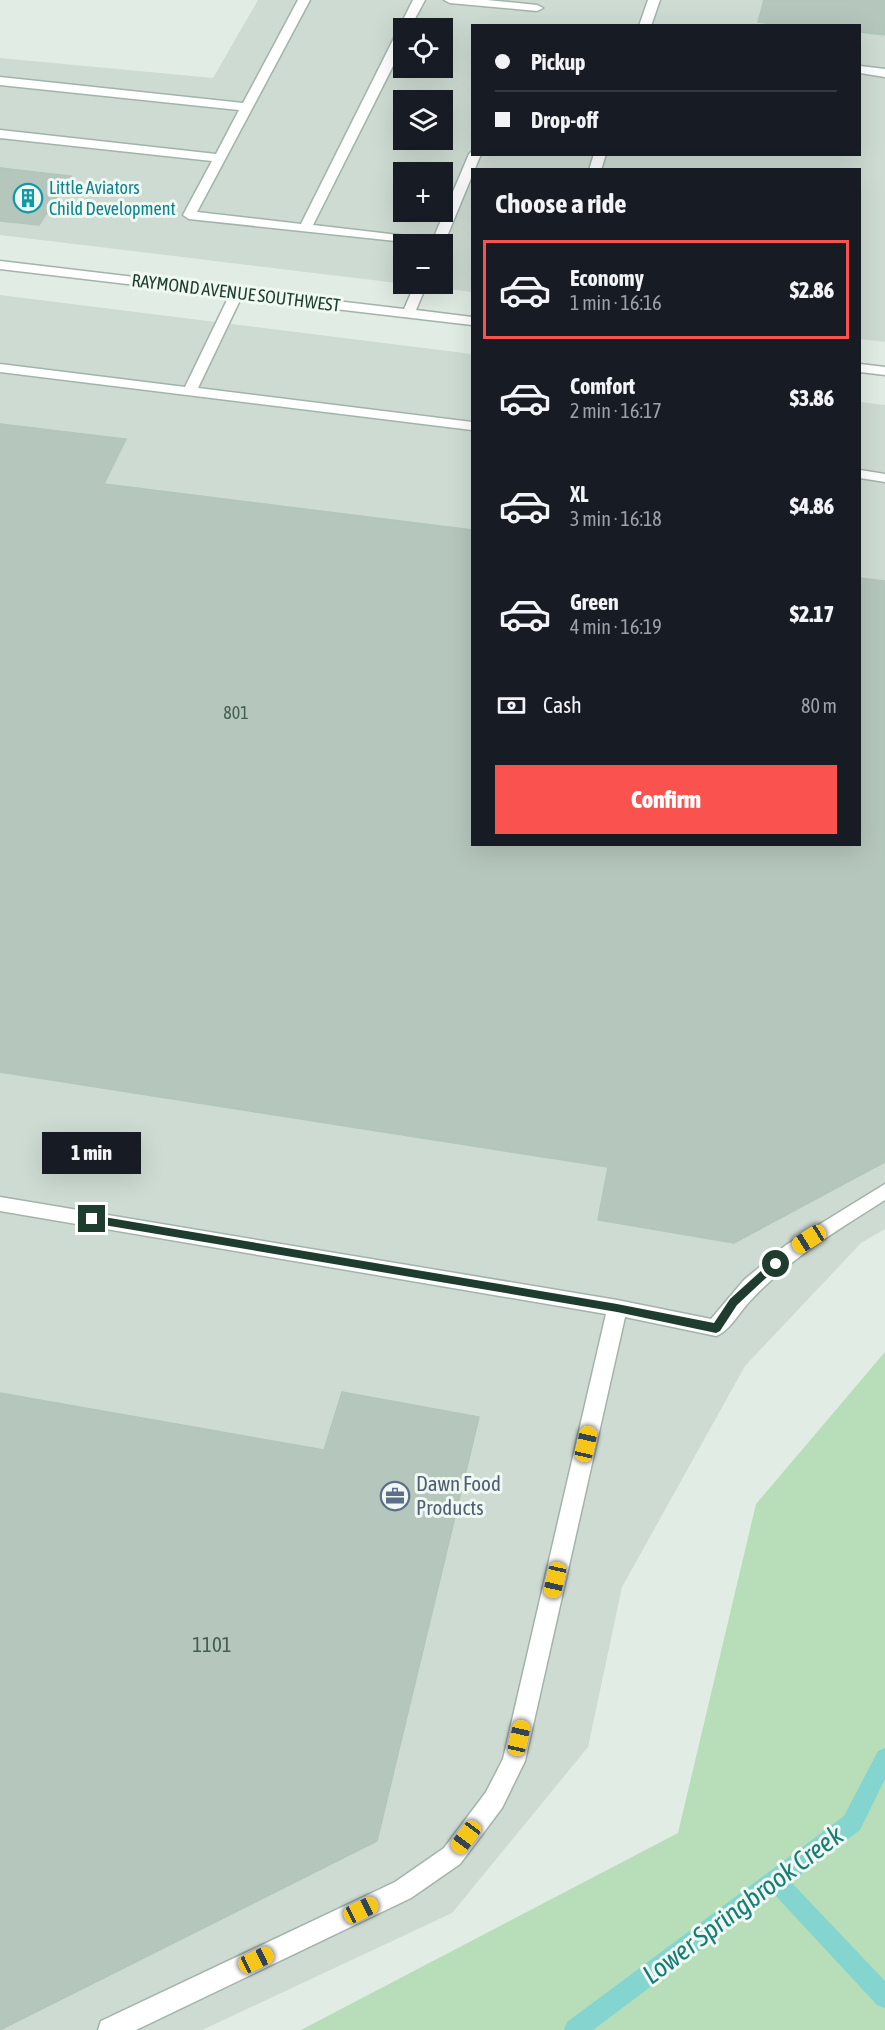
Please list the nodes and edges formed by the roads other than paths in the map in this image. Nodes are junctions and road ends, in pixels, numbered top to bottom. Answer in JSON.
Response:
{"nodes":[{"id":1,"x":304,"y":0,"type":"edge"},
{"id":2,"x":419,"y":0,"type":"edge"},
{"id":3,"x":450,"y":0,"type":"edge"},
{"id":4,"x":654,"y":0,"type":"edge"},
{"id":5,"x":537,"y":8,"type":"edge"},
{"id":6,"x":410,"y":18,"type":"edge"},
{"id":7,"x":646,"y":24,"type":"edge"},
{"id":8,"x":393,"y":52,"type":"edge"},
{"id":9,"x":861,"y":70,"type":"edge"},
{"id":10,"x":885,"y":73,"type":"edge"},
{"id":11,"x":0,"y":81,"type":"edge"},
{"id":12,"x":247,"y":107,"type":"junction"},
{"id":13,"x":0,"y":134,"type":"edge"},
{"id":14,"x":474,"y":156,"type":"edge"},
{"id":15,"x":220,"y":158,"type":"junction"},
{"id":16,"x":305,"y":228,"type":"junction"},
{"id":17,"x":441,"y":234,"type":"edge"},
{"id":18,"x":393,"y":239,"type":"edge"},
{"id":19,"x":0,"y":265,"type":"edge"},
{"id":20,"x":237,"y":293,"type":"junction"},
{"id":21,"x":417,"y":294,"type":"edge"},
{"id":22,"x":408,"y":314,"type":"junction"},
{"id":23,"x":471,"y":321,"type":"edge"},
{"id":24,"x":0,"y":368,"type":"edge"},
{"id":25,"x":861,"y":368,"type":"edge"},
{"id":26,"x":885,"y":371,"type":"edge"},
{"id":27,"x":190,"y":391,"type":"junction"},
{"id":28,"x":471,"y":426,"type":"edge"},
{"id":29,"x":861,"y":474,"type":"edge"},
{"id":30,"x":885,"y":478,"type":"edge"},
{"id":31,"x":885,"y":1191,"type":"edge"},
{"id":32,"x":0,"y":1204,"type":"edge"},
{"id":33,"x":617,"y":1308,"type":"junction"},
{"id":34,"x":110,"y":2030,"type":"edge"}],
"edges":[{"from":1,"to":12,"type":"street"},
{"from":2,"to":6,"type":"street"},
{"from":3,"to":5,"type":"street"},
{"from":4,"to":7,"type":"street"},
{"from":8,"to":16,"type":"street"},
{"from":9,"to":10,"type":"street"},
{"from":11,"to":12,"type":"street"},
{"from":12,"to":15,"type":"street"},
{"from":13,"to":15,"type":"street"},
{"from":14,"to":17,"type":"street"},
{"from":15,"to":16,"type":"street"},
{"from":16,"to":18,"type":"street"},
{"from":19,"to":20,"type":"street","name":"RAYMOND AVENUE SOUTHWEST"},
{"from":20,"to":22,"type":"street","name":"RAYMOND AVENUE SOUTHWEST"},
{"from":20,"to":27,"type":"street"},
{"from":21,"to":22,"type":"street"},
{"from":22,"to":23,"type":"street","name":"RAYMOND AVENUE SOUTHWEST"},
{"from":24,"to":27,"type":"street"},
{"from":25,"to":26,"type":"street"},
{"from":27,"to":28,"type":"street"},
{"from":29,"to":30,"type":"street"},
{"from":31,"to":33,"type":"street"},
{"from":32,"to":33,"type":"street"},
{"from":33,"to":34,"type":"street"}]}
